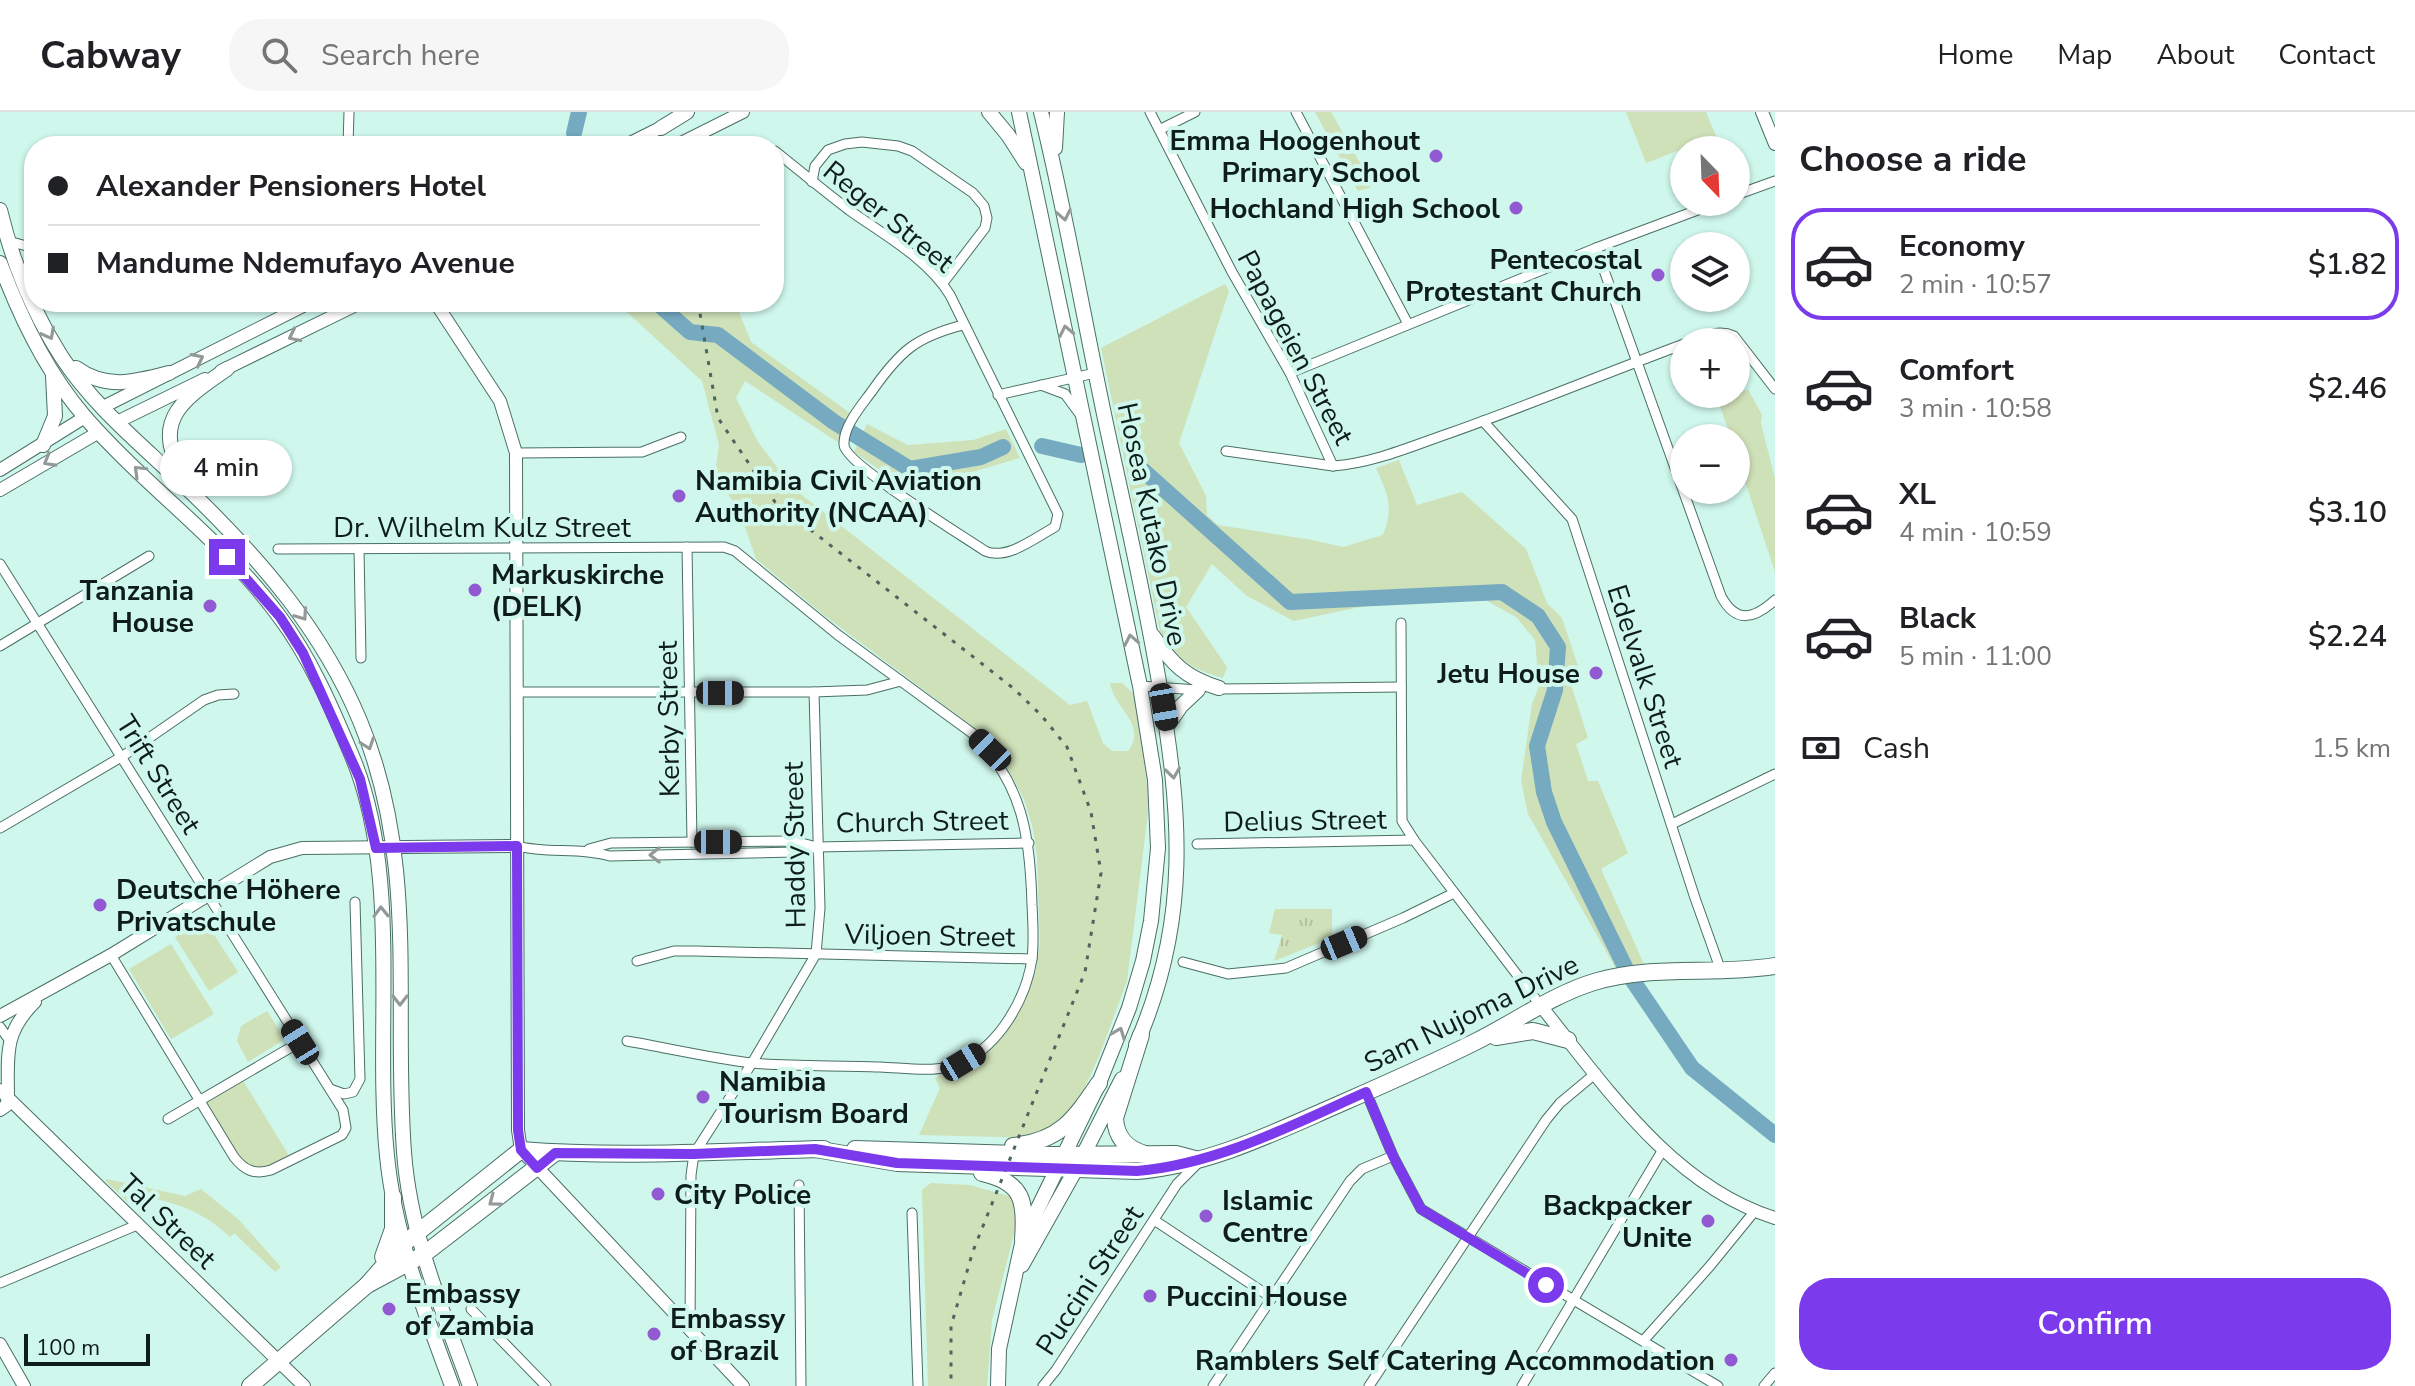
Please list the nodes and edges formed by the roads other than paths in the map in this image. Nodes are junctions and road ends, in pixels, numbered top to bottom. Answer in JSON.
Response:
{"nodes":[{"id":1,"x":349,"y":112,"type":"edge"},
{"id":2,"x":690,"y":112,"type":"edge"},
{"id":3,"x":743,"y":112,"type":"edge"},
{"id":4,"x":989,"y":112,"type":"edge"},
{"id":5,"x":1019,"y":112,"type":"edge"},
{"id":6,"x":1041,"y":112,"type":"edge"},
{"id":7,"x":1057,"y":112,"type":"edge"},
{"id":8,"x":1150,"y":112,"type":"edge"},
{"id":9,"x":1195,"y":112,"type":"edge"},
{"id":10,"x":1296,"y":112,"type":"edge"},
{"id":11,"x":1762,"y":112,"type":"edge"},
{"id":12,"x":661,"y":128,"type":"joint"},
{"id":13,"x":1161,"y":129,"type":"junction"},
{"id":14,"x":348,"y":136,"type":"edge"},
{"id":15,"x":645,"y":136,"type":"edge"},
{"id":16,"x":695,"y":136,"type":"edge"},
{"id":17,"x":1775,"y":144,"type":"edge"},
{"id":18,"x":784,"y":159,"type":"edge"},
{"id":19,"x":1054,"y":164,"type":"junction"},
{"id":20,"x":1031,"y":170,"type":"junction"},
{"id":21,"x":1775,"y":181,"type":"edge"},
{"id":22,"x":812,"y":182,"type":"junction"},
{"id":23,"x":1750,"y":190,"type":"edge"},
{"id":24,"x":0,"y":210,"type":"edge"},
{"id":25,"x":1682,"y":216,"type":"edge"},
{"id":26,"x":8,"y":241,"type":"junction"},
{"id":27,"x":24,"y":245,"type":"edge"},
{"id":28,"x":1596,"y":248,"type":"junction"},
{"id":29,"x":0,"y":263,"type":"edge"},
{"id":30,"x":24,"y":265,"type":"edge"},
{"id":31,"x":943,"y":283,"type":"junction"},
{"id":32,"x":44,"y":312,"type":"edge"},
{"id":33,"x":291,"y":312,"type":"edge"},
{"id":34,"x":342,"y":312,"type":"edge"},
{"id":35,"x":442,"y":312,"type":"edge"},
{"id":36,"x":1408,"y":324,"type":"junction"},
{"id":37,"x":963,"y":325,"type":"junction"},
{"id":38,"x":1670,"y":349,"type":"edge"},
{"id":39,"x":1750,"y":355,"type":"edge"},
{"id":40,"x":62,"y":358,"type":"junction"},
{"id":41,"x":1638,"y":361,"type":"junction"},
{"id":42,"x":227,"y":369,"type":"junction"},
{"id":43,"x":53,"y":372,"type":"junction"},
{"id":44,"x":169,"y":373,"type":"junction"},
{"id":45,"x":1095,"y":373,"type":"junction"},
{"id":46,"x":1290,"y":373,"type":"junction"},
{"id":47,"x":1076,"y":377,"type":"junction"},
{"id":48,"x":1041,"y":385,"type":"junction"},
{"id":49,"x":1775,"y":389,"type":"edge"},
{"id":50,"x":998,"y":395,"type":"junction"},
{"id":51,"x":103,"y":407,"type":"junction"},
{"id":52,"x":85,"y":417,"type":"junction"},
{"id":53,"x":1483,"y":421,"type":"junction"},
{"id":54,"x":117,"y":422,"type":"junction"},
{"id":55,"x":1085,"y":423,"type":"junction"},
{"id":56,"x":99,"y":432,"type":"junction"},
{"id":57,"x":681,"y":437,"type":"dead end"},
{"id":58,"x":43,"y":445,"type":"junction"},
{"id":59,"x":1226,"y":451,"type":"dead end"},
{"id":60,"x":516,"y":453,"type":"junction"},
{"id":61,"x":1333,"y":466,"type":"junction"},
{"id":62,"x":0,"y":470,"type":"edge"},
{"id":63,"x":0,"y":490,"type":"edge"},
{"id":64,"x":194,"y":495,"type":"junction"},
{"id":65,"x":514,"y":547,"type":"junction"},
{"id":66,"x":687,"y":547,"type":"junction"},
{"id":67,"x":278,"y":549,"type":"dead end"},
{"id":68,"x":359,"y":549,"type":"junction"},
{"id":69,"x":149,"y":556,"type":"dead end"},
{"id":70,"x":0,"y":564,"type":"edge"},
{"id":71,"x":1775,"y":600,"type":"edge"},
{"id":72,"x":39,"y":623,"type":"junction"},
{"id":73,"x":1401,"y":623,"type":"dead end"},
{"id":74,"x":1151,"y":632,"type":"junction"},
{"id":75,"x":0,"y":646,"type":"edge"},
{"id":76,"x":361,"y":658,"type":"dead end"},
{"id":77,"x":901,"y":681,"type":"junction"},
{"id":78,"x":1140,"y":686,"type":"junction"},
{"id":79,"x":1401,"y":687,"type":"junction"},
{"id":80,"x":1219,"y":688,"type":"junction"},
{"id":81,"x":1160,"y":689,"type":"junction"},
{"id":82,"x":1198,"y":690,"type":"junction"},
{"id":83,"x":517,"y":692,"type":"junction"},
{"id":84,"x":814,"y":692,"type":"junction"},
{"id":85,"x":689,"y":693,"type":"junction"},
{"id":86,"x":234,"y":694,"type":"dead end"},
{"id":87,"x":1167,"y":726,"type":"junction"},
{"id":88,"x":123,"y":756,"type":"junction"},
{"id":89,"x":1775,"y":774,"type":"edge"},
{"id":90,"x":1672,"y":824,"type":"junction"},
{"id":91,"x":0,"y":828,"type":"edge"},
{"id":92,"x":1414,"y":840,"type":"junction"},
{"id":93,"x":692,"y":842,"type":"junction"},
{"id":94,"x":1029,"y":843,"type":"junction"},
{"id":95,"x":1197,"y":844,"type":"dead end"},
{"id":96,"x":517,"y":846,"type":"junction"},
{"id":97,"x":395,"y":847,"type":"junction"},
{"id":98,"x":817,"y":847,"type":"junction"},
{"id":99,"x":376,"y":848,"type":"junction"},
{"id":100,"x":588,"y":850,"type":"junction"},
{"id":101,"x":1454,"y":893,"type":"junction"},
{"id":102,"x":209,"y":896,"type":"junction"},
{"id":103,"x":355,"y":902,"type":"dead end"},
{"id":104,"x":816,"y":954,"type":"junction"},
{"id":105,"x":111,"y":955,"type":"junction"},
{"id":106,"x":1032,"y":959,"type":"junction"},
{"id":107,"x":637,"y":961,"type":"dead end"},
{"id":108,"x":1183,"y":962,"type":"dead end"},
{"id":109,"x":1775,"y":966,"type":"edge"},
{"id":110,"x":1722,"y":972,"type":"junction"},
{"id":111,"x":45,"y":992,"type":"junction"},
{"id":112,"x":1541,"y":1006,"type":"junction"},
{"id":113,"x":0,"y":1016,"type":"edge"},
{"id":114,"x":0,"y":1027,"type":"edge"},
{"id":115,"x":1141,"y":1035,"type":"junction"},
{"id":116,"x":1568,"y":1040,"type":"junction"},
{"id":117,"x":10,"y":1041,"type":"junction"},
{"id":118,"x":627,"y":1041,"type":"dead end"},
{"id":119,"x":300,"y":1042,"type":"junction"},
{"id":120,"x":1475,"y":1042,"type":"junction"},
{"id":121,"x":752,"y":1063,"type":"junction"},
{"id":122,"x":1596,"y":1073,"type":"junction"},
{"id":123,"x":1099,"y":1083,"type":"junction"},
{"id":124,"x":330,"y":1089,"type":"junction"},
{"id":125,"x":1366,"y":1092,"type":"junction"},
{"id":126,"x":4,"y":1094,"type":"edge"},
{"id":127,"x":200,"y":1101,"type":"junction"},
{"id":128,"x":0,"y":1110,"type":"edge"},
{"id":129,"x":168,"y":1119,"type":"dead end"},
{"id":130,"x":521,"y":1150,"type":"junction"},
{"id":131,"x":1662,"y":1151,"type":"junction"},
{"id":132,"x":555,"y":1153,"type":"junction"},
{"id":133,"x":694,"y":1154,"type":"junction"},
{"id":134,"x":1153,"y":1156,"type":"junction"},
{"id":135,"x":1393,"y":1156,"type":"junction"},
{"id":136,"x":958,"y":1160,"type":"junction"},
{"id":137,"x":1201,"y":1160,"type":"junction"},
{"id":138,"x":1071,"y":1162,"type":"junction"},
{"id":139,"x":537,"y":1168,"type":"junction"},
{"id":140,"x":799,"y":1185,"type":"dead end"},
{"id":141,"x":393,"y":1197,"type":"junction"},
{"id":142,"x":1754,"y":1212,"type":"junction"},
{"id":143,"x":912,"y":1213,"type":"dead end"},
{"id":144,"x":1775,"y":1218,"type":"edge"},
{"id":145,"x":1154,"y":1220,"type":"junction"},
{"id":146,"x":137,"y":1225,"type":"junction"},
{"id":147,"x":416,"y":1233,"type":"junction"},
{"id":148,"x":1467,"y":1238,"type":"junction"},
{"id":149,"x":1023,"y":1239,"type":"junction"},
{"id":150,"x":402,"y":1245,"type":"junction"},
{"id":151,"x":423,"y":1255,"type":"junction"},
{"id":152,"x":407,"y":1265,"type":"junction"},
{"id":153,"x":370,"y":1281,"type":"junction"},
{"id":154,"x":0,"y":1283,"type":"edge"},
{"id":155,"x":1272,"y":1298,"type":"junction"},
{"id":156,"x":1009,"y":1299,"type":"junction"},
{"id":157,"x":1573,"y":1300,"type":"junction"},
{"id":158,"x":471,"y":1309,"type":"dead end"},
{"id":159,"x":690,"y":1330,"type":"junction"},
{"id":160,"x":1644,"y":1340,"type":"junction"},
{"id":161,"x":0,"y":1344,"type":"edge"},
{"id":162,"x":279,"y":1361,"type":"junction"},
{"id":163,"x":1775,"y":1373,"type":"edge"},
{"id":164,"x":24,"y":1386,"type":"edge"},
{"id":165,"x":250,"y":1386,"type":"edge"},
{"id":166,"x":304,"y":1386,"type":"edge"},
{"id":167,"x":452,"y":1386,"type":"edge"},
{"id":168,"x":470,"y":1386,"type":"edge"},
{"id":169,"x":546,"y":1386,"type":"edge"},
{"id":170,"x":743,"y":1386,"type":"edge"},
{"id":171,"x":801,"y":1386,"type":"edge"},
{"id":172,"x":918,"y":1386,"type":"edge"},
{"id":173,"x":998,"y":1386,"type":"edge"},
{"id":174,"x":1043,"y":1386,"type":"edge"},
{"id":175,"x":1213,"y":1386,"type":"edge"},
{"id":176,"x":1369,"y":1386,"type":"edge"},
{"id":177,"x":1522,"y":1386,"type":"edge"},
{"id":178,"x":1718,"y":1386,"type":"edge"},
{"id":179,"x":1764,"y":1386,"type":"edge"}],
"edges":[{"from":1,"to":14,"type":"street"},
{"from":2,"to":12,"type":"main road"},
{"from":3,"to":16,"type":"street"},
{"from":4,"to":20,"type":"main road"},
{"from":5,"to":20,"type":"main road","name":"Hosea Kutako Drive"},
{"from":6,"to":19,"type":"main road","name":"Hosea Kutako Drive"},
{"from":7,"to":19,"type":"main road"},
{"from":8,"to":13,"type":"street","name":"Papageien Street"},
{"from":9,"to":13,"type":"street"},
{"from":10,"to":36,"type":"street"},
{"from":11,"to":17,"type":"street"},
{"from":12,"to":15,"type":"street"},
{"from":13,"to":46,"type":"street","name":"Papageien Street"},
{"from":18,"to":22,"type":"street","name":"Reger Street"},
{"from":19,"to":45,"type":"main road","name":"Hosea Kutako Drive","one_way":true},
{"from":47,"to":20,"type":"main road","name":"Hosea Kutako Drive","one_way":true},
{"from":21,"to":23,"type":"street"},
{"from":22,"to":31,"type":"street","name":"Reger Street"},
{"from":22,"to":31,"type":"street"},
{"from":24,"to":26,"type":"main road"},
{"from":25,"to":28,"type":"street"},
{"from":26,"to":27,"type":"street"},
{"from":26,"to":30,"type":"main road"},
{"from":28,"to":36,"type":"street"},
{"from":28,"to":41,"type":"street"},
{"from":29,"to":43,"type":"main road"},
{"from":31,"to":37,"type":"street","name":"Reger Street"},
{"from":32,"to":40,"type":"main road","one_way":true},
{"from":44,"to":33,"type":"street","one_way":true},
{"from":34,"to":42,"type":"street","one_way":true},
{"from":35,"to":60,"type":"street"},
{"from":36,"to":46,"type":"street"},
{"from":37,"to":50,"type":"street","name":"Reger Street"},
{"from":37,"to":50,"type":"street","name":"Reger Street"},
{"from":38,"to":41,"type":"street","name":"Papageien Street"},
{"from":39,"to":49,"type":"street","name":"Papageien Street"},
{"from":40,"to":44,"type":"main road"},
{"from":40,"to":51,"type":"main road"},
{"from":41,"to":53,"type":"street","name":"Papageien Street"},
{"from":41,"to":71,"type":"street"},
{"from":42,"to":54,"type":"street"},
{"from":42,"to":64,"type":"main road"},
{"from":43,"to":52,"type":"main road"},
{"from":43,"to":58,"type":"main road"},
{"from":44,"to":51,"type":"street"},
{"from":45,"to":47,"type":"street"},
{"from":45,"to":74,"type":"main road","name":"Hosea Kutako Drive"},
{"from":46,"to":61,"type":"street","name":"Papageien Street"},
{"from":47,"to":48,"type":"street"},
{"from":47,"to":55,"type":"main road","name":"Hosea Kutako Drive"},
{"from":48,"to":50,"type":"street"},
{"from":48,"to":55,"type":"street"},
{"from":51,"to":52,"type":"main road"},
{"from":51,"to":54,"type":"main road"},
{"from":52,"to":56,"type":"main road"},
{"from":52,"to":58,"type":"street"},
{"from":53,"to":61,"type":"street","name":"Papageien Street"},
{"from":53,"to":90,"type":"street","name":"Edelvalk Street"},
{"from":54,"to":56,"type":"main road"},
{"from":54,"to":64,"type":"main road"},
{"from":78,"to":55,"type":"main road","name":"Hosea Kutako Drive","one_way":true},
{"from":56,"to":63,"type":"street","one_way":true},
{"from":99,"to":56,"type":"main road","one_way":true},
{"from":57,"to":60,"type":"street"},
{"from":58,"to":62,"type":"street"},
{"from":59,"to":61,"type":"street"},
{"from":60,"to":65,"type":"street"},
{"from":64,"to":97,"type":"main road","one_way":true},
{"from":65,"to":66,"type":"street","name":"Dr. Wilhelm Kulz Street"},
{"from":65,"to":68,"type":"street","name":"Dr. Wilhelm Kulz Street"},
{"from":65,"to":83,"type":"street"},
{"from":66,"to":77,"type":"street","name":"Dr. Wilhelm Kulz Street"},
{"from":66,"to":85,"type":"street","name":"Kerby Street"},
{"from":67,"to":68,"type":"street","name":"Dr. Wilhelm Kulz Street"},
{"from":68,"to":76,"type":"street"},
{"from":69,"to":72,"type":"street"},
{"from":70,"to":72,"type":"street","name":"Trift Street"},
{"from":72,"to":75,"type":"street"},
{"from":72,"to":88,"type":"street","name":"Trift Street"},
{"from":73,"to":79,"type":"street"},
{"from":74,"to":80,"type":"main road"},
{"from":74,"to":81,"type":"main road","name":"Hosea Kutako Drive"},
{"from":77,"to":84,"type":"street"},
{"from":77,"to":94,"type":"street","name":"Dr. Wilhelm Kulz Street"},
{"from":78,"to":81,"type":"street"},
{"from":123,"to":78,"type":"main road","name":"Hosea Kutako Drive","one_way":true},
{"from":79,"to":80,"type":"street"},
{"from":79,"to":92,"type":"street"},
{"from":80,"to":82,"type":"street"},
{"from":81,"to":82,"type":"street"},
{"from":81,"to":87,"type":"main road","name":"Hosea Kutako Drive"},
{"from":82,"to":87,"type":"main road"},
{"from":83,"to":85,"type":"street"},
{"from":83,"to":96,"type":"street"},
{"from":84,"to":85,"type":"street"},
{"from":84,"to":98,"type":"street","name":"Haddy Street"},
{"from":85,"to":93,"type":"street","name":"Kerby Street"},
{"from":86,"to":88,"type":"street"},
{"from":87,"to":115,"type":"main road","name":"Hosea Kutako Drive","one_way":true},
{"from":88,"to":91,"type":"street"},
{"from":88,"to":102,"type":"street","name":"Trift Street"},
{"from":89,"to":90,"type":"street"},
{"from":90,"to":110,"type":"street","name":"Edelvalk Street"},
{"from":92,"to":95,"type":"street","name":"Delius Street"},
{"from":92,"to":101,"type":"street"},
{"from":93,"to":98,"type":"street","name":"Church Street"},
{"from":93,"to":100,"type":"street","name":"Church Street"},
{"from":94,"to":98,"type":"street","name":"Church Street"},
{"from":94,"to":106,"type":"street","name":"Dr. Wilhelm Kulz Street"},
{"from":96,"to":97,"type":"street","name":"Church Street"},
{"from":96,"to":100,"type":"street","name":"Church Street"},
{"from":96,"to":130,"type":"street"},
{"from":97,"to":99,"type":"street","name":"Church Street"},
{"from":97,"to":147,"type":"main road","one_way":true},
{"from":98,"to":100,"type":"street","name":"Church Street","one_way":true},
{"from":98,"to":104,"type":"street","name":"Haddy Street"},
{"from":99,"to":102,"type":"street","name":"Church Street"},
{"from":141,"to":99,"type":"main road","one_way":true},
{"from":101,"to":108,"type":"street"},
{"from":101,"to":112,"type":"street"},
{"from":102,"to":105,"type":"street","name":"Church Street"},
{"from":102,"to":119,"type":"street","name":"Trift Street"},
{"from":103,"to":124,"type":"street"},
{"from":104,"to":106,"type":"street","name":"Viljoen Street"},
{"from":104,"to":107,"type":"street","name":"Viljoen Street"},
{"from":104,"to":121,"type":"street","name":"Haddy Street"},
{"from":105,"to":111,"type":"street","name":"Church Street"},
{"from":105,"to":127,"type":"street","name":"Trift Street"},
{"from":106,"to":121,"type":"street","name":"Dr. Wilhelm Kulz Street"},
{"from":109,"to":110,"type":"highway","name":"Sam Nujoma Drive"},
{"from":110,"to":112,"type":"highway","name":"Sam Nujoma Drive"},
{"from":111,"to":113,"type":"street","name":"Church Street"},
{"from":111,"to":117,"type":"street","name":"Church Street"},
{"from":112,"to":116,"type":"street"},
{"from":112,"to":120,"type":"highway","name":"Sam Nujoma Drive"},
{"from":114,"to":117,"type":"street"},
{"from":115,"to":134,"type":"highway"},
{"from":115,"to":138,"type":"main road","name":"Hosea Kutako Drive"},
{"from":116,"to":120,"type":"highway"},
{"from":116,"to":122,"type":"street"},
{"from":117,"to":126,"type":"street","name":"Church Street"},
{"from":118,"to":121,"type":"street"},
{"from":119,"to":124,"type":"street","name":"Trift Street"},
{"from":119,"to":127,"type":"street"},
{"from":120,"to":125,"type":"highway","name":"Sam Nujoma Drive"},
{"from":121,"to":133,"type":"street","name":"Haddy Street"},
{"from":122,"to":131,"type":"street"},
{"from":122,"to":148,"type":"street"},
{"from":123,"to":136,"type":"highway"},
{"from":123,"to":138,"type":"main road","name":"Hosea Kutako Drive"},
{"from":124,"to":127,"type":"street","name":"Trift Street"},
{"from":125,"to":135,"type":"street"},
{"from":125,"to":137,"type":"highway","name":"Sam Nujoma Drive"},
{"from":126,"to":128,"type":"street"},
{"from":126,"to":146,"type":"street","name":"Tal Street"},
{"from":127,"to":129,"type":"street"},
{"from":130,"to":132,"type":"highway","name":"Sam Nujoma Drive"},
{"from":130,"to":139,"type":"street"},
{"from":130,"to":147,"type":"highway"},
{"from":131,"to":142,"type":"street"},
{"from":131,"to":157,"type":"street"},
{"from":132,"to":133,"type":"highway","name":"Sam Nujoma Drive"},
{"from":132,"to":139,"type":"highway"},
{"from":133,"to":136,"type":"highway","name":"Sam Nujoma Drive"},
{"from":133,"to":159,"type":"street"},
{"from":134,"to":137,"type":"highway","name":"Sam Nujoma Drive"},
{"from":134,"to":138,"type":"highway","name":"Sam Nujoma Drive"},
{"from":135,"to":148,"type":"street"},
{"from":135,"to":155,"type":"street"},
{"from":136,"to":138,"type":"highway","name":"Sam Nujoma Drive"},
{"from":136,"to":149,"type":"highway"},
{"from":137,"to":138,"type":"highway","name":"Sam Nujoma Drive"},
{"from":137,"to":145,"type":"street","name":"Puccini Street"},
{"from":138,"to":149,"type":"main road","name":"Hosea Kutako Drive"},
{"from":138,"to":156,"type":"main road","name":"Hosea Kutako Drive"},
{"from":139,"to":151,"type":"highway","one_way":true},
{"from":139,"to":159,"type":"street"},
{"from":140,"to":171,"type":"street"},
{"from":141,"to":150,"type":"main road"},
{"from":141,"to":153,"type":"highway"},
{"from":142,"to":144,"type":"street"},
{"from":142,"to":160,"type":"street"},
{"from":143,"to":172,"type":"street"},
{"from":145,"to":155,"type":"street"},
{"from":145,"to":174,"type":"street","name":"Puccini Street"},
{"from":146,"to":154,"type":"street"},
{"from":146,"to":162,"type":"street","name":"Tal Street"},
{"from":147,"to":150,"type":"highway"},
{"from":147,"to":151,"type":"main road"},
{"from":148,"to":157,"type":"street"},
{"from":148,"to":176,"type":"street"},
{"from":149,"to":156,"type":"main road","name":"Hosea Kutako Drive"},
{"from":150,"to":152,"type":"main road"},
{"from":150,"to":153,"type":"highway"},
{"from":151,"to":152,"type":"highway"},
{"from":151,"to":168,"type":"main road"},
{"from":152,"to":153,"type":"highway"},
{"from":152,"to":167,"type":"main road"},
{"from":153,"to":162,"type":"highway"},
{"from":155,"to":175,"type":"street"},
{"from":156,"to":173,"type":"main road","name":"Hosea Kutako Drive"},
{"from":157,"to":160,"type":"street"},
{"from":157,"to":177,"type":"street"},
{"from":158,"to":169,"type":"street"},
{"from":159,"to":170,"type":"street"},
{"from":160,"to":178,"type":"street"},
{"from":161,"to":164,"type":"street"},
{"from":162,"to":165,"type":"highway"},
{"from":162,"to":166,"type":"street","name":"Tal Street"},
{"from":163,"to":179,"type":"street"}]}
